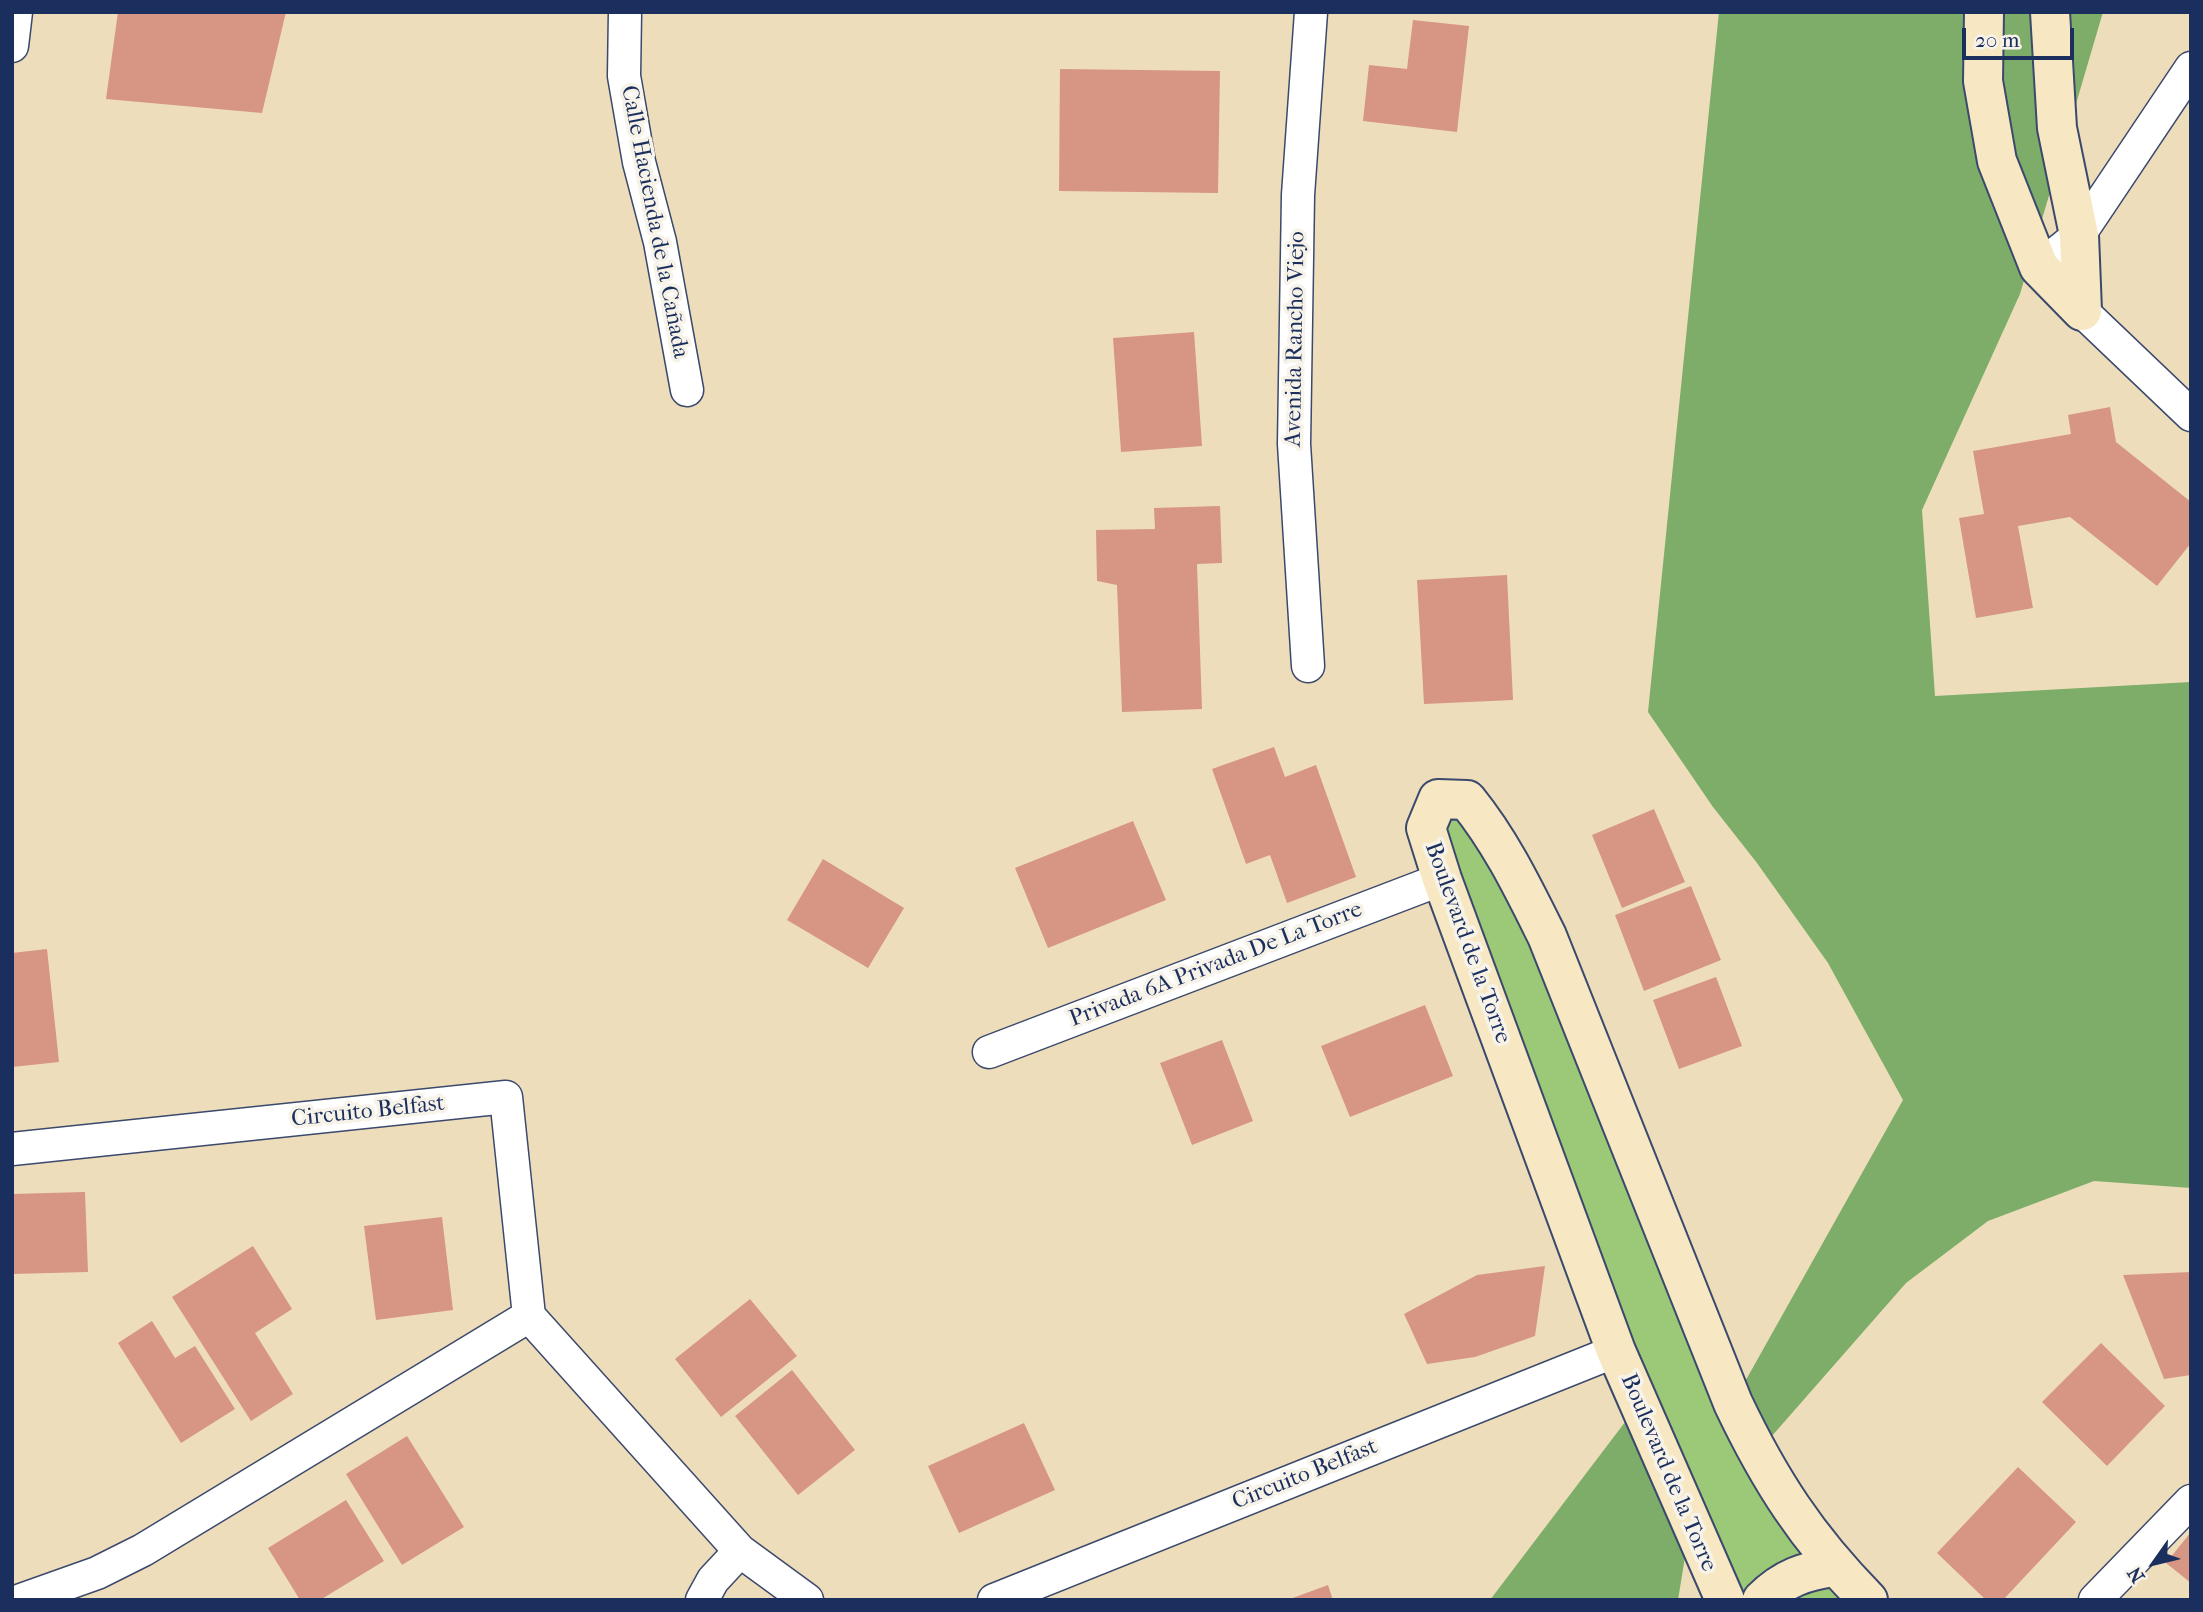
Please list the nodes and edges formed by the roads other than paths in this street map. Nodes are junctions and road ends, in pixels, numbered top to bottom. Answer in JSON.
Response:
{"nodes":[{"id":1,"x":16,"y":12,"type":"edge"},
{"id":2,"x":625,"y":12,"type":"edge"},
{"id":3,"x":1311,"y":12,"type":"edge"},
{"id":4,"x":1984,"y":12,"type":"edge"},
{"id":5,"x":2050,"y":12,"type":"edge"},
{"id":6,"x":12,"y":46,"type":"edge"},
{"id":7,"x":2191,"y":68,"type":"edge"},
{"id":8,"x":2079,"y":235,"type":"junction"},
{"id":9,"x":2039,"y":267,"type":"junction"},
{"id":10,"x":2082,"y":311,"type":"junction"},
{"id":11,"x":687,"y":390,"type":"dead end"},
{"id":12,"x":2191,"y":415,"type":"edge"},
{"id":13,"x":1308,"y":666,"type":"dead end"},
{"id":14,"x":1442,"y":879,"type":"junction"},
{"id":15,"x":989,"y":1052,"type":"dead end"},
{"id":16,"x":12,"y":1149,"type":"edge"},
{"id":17,"x":529,"y":1316,"type":"junction"},
{"id":18,"x":1616,"y":1351,"type":"junction"},
{"id":19,"x":2191,"y":1501,"type":"edge"},
{"id":20,"x":740,"y":1551,"type":"junction"},
{"id":21,"x":1835,"y":1567,"type":"junction"},
{"id":22,"x":22,"y":1600,"type":"edge"},
{"id":23,"x":702,"y":1600,"type":"edge"},
{"id":24,"x":807,"y":1600,"type":"edge"},
{"id":25,"x":994,"y":1600,"type":"edge"},
{"id":26,"x":1725,"y":1600,"type":"edge"},
{"id":27,"x":1762,"y":1600,"type":"edge"},
{"id":28,"x":1868,"y":1600,"type":"edge"},
{"id":29,"x":2095,"y":1600,"type":"edge"}],
"edges":[{"from":1,"to":6,"type":"street"},
{"from":2,"to":11,"type":"street","name":"Calle Hacienda de la Cañada"},
{"from":3,"to":13,"type":"street","name":"Avenida Rancho Viejo"},
{"from":4,"to":9,"type":"street"},
{"from":5,"to":8,"type":"street"},
{"from":7,"to":8,"type":"street"},
{"from":8,"to":9,"type":"street"},
{"from":8,"to":10,"type":"street"},
{"from":9,"to":10,"type":"street"},
{"from":10,"to":12,"type":"street"},
{"from":14,"to":15,"type":"street","name":"Privada 6A Privada De La Torre"},
{"from":14,"to":18,"type":"street","name":"Boulevard de la Torre"},
{"from":14,"to":21,"type":"street","name":"Boulevard de la Torre"},
{"from":16,"to":17,"type":"street","name":"Circuito Belfast"},
{"from":17,"to":20,"type":"street"},
{"from":17,"to":22,"type":"street"},
{"from":18,"to":25,"type":"street","name":"Circuito Belfast"},
{"from":18,"to":26,"type":"street","name":"Boulevard de la Torre"},
{"from":19,"to":29,"type":"street"},
{"from":20,"to":23,"type":"street"},
{"from":20,"to":24,"type":"street"},
{"from":21,"to":27,"type":"street"},
{"from":21,"to":28,"type":"street","name":"Boulevard de la Torre"}]}
